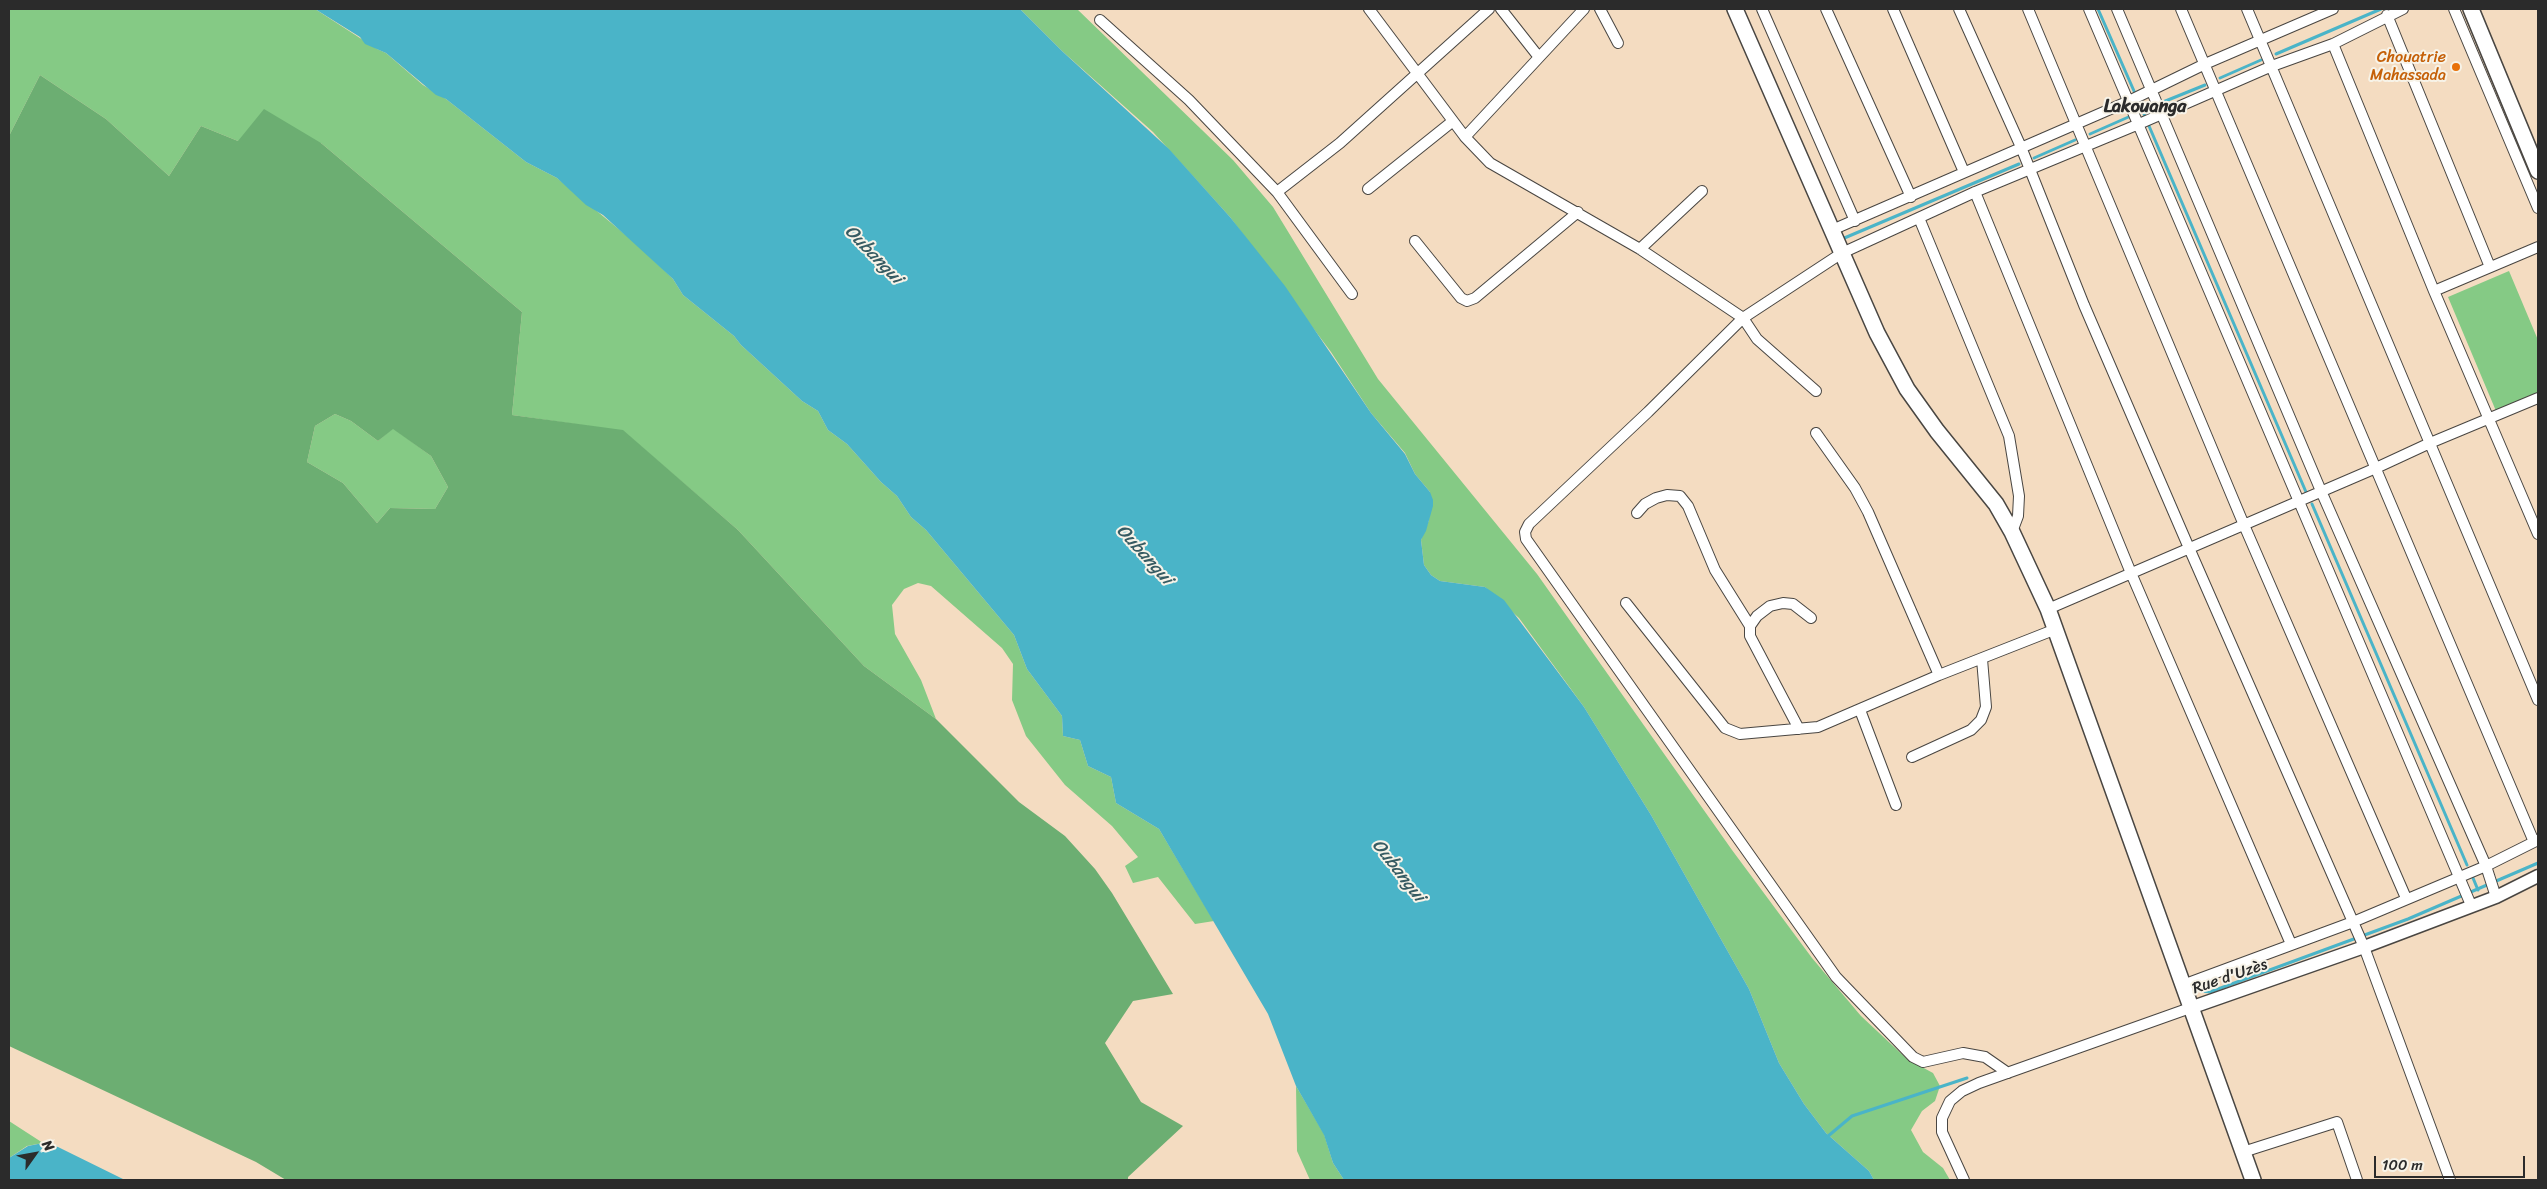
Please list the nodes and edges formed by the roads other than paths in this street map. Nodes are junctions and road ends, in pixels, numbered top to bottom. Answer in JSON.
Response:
{"nodes":[{"id":1,"x":1369,"y":9,"type":"edge"},
{"id":2,"x":1490,"y":9,"type":"edge"},
{"id":3,"x":1501,"y":9,"type":"edge"},
{"id":4,"x":1584,"y":9,"type":"edge"},
{"id":5,"x":1600,"y":9,"type":"edge"},
{"id":6,"x":1735,"y":9,"type":"edge"},
{"id":7,"x":1762,"y":9,"type":"edge"},
{"id":8,"x":1826,"y":9,"type":"edge"},
{"id":9,"x":1893,"y":9,"type":"edge"},
{"id":10,"x":1959,"y":9,"type":"edge"},
{"id":11,"x":2028,"y":9,"type":"edge"},
{"id":12,"x":2089,"y":9,"type":"edge"},
{"id":13,"x":2117,"y":9,"type":"edge"},
{"id":14,"x":2181,"y":9,"type":"edge"},
{"id":15,"x":2247,"y":9,"type":"edge"},
{"id":16,"x":2333,"y":9,"type":"edge"},
{"id":17,"x":2403,"y":9,"type":"edge"},
{"id":18,"x":2454,"y":9,"type":"edge"},
{"id":19,"x":2471,"y":9,"type":"edge"},
{"id":20,"x":2317,"y":12,"type":"edge"},
{"id":21,"x":2387,"y":16,"type":"junction"},
{"id":22,"x":1100,"y":20,"type":"dead end"},
{"id":23,"x":2261,"y":40,"type":"junction"},
{"id":24,"x":1618,"y":43,"type":"dead end"},
{"id":25,"x":2333,"y":44,"type":"junction"},
{"id":26,"x":1538,"y":56,"type":"junction"},
{"id":27,"x":2205,"y":64,"type":"junction"},
{"id":28,"x":2272,"y":66,"type":"junction"},
{"id":29,"x":1419,"y":73,"type":"junction"},
{"id":30,"x":2216,"y":90,"type":"junction"},
{"id":31,"x":2152,"y":91,"type":"junction"},
{"id":32,"x":2129,"y":101,"type":"junction"},
{"id":33,"x":2162,"y":114,"type":"junction"},
{"id":34,"x":1453,"y":121,"type":"junction"},
{"id":35,"x":2077,"y":123,"type":"junction"},
{"id":36,"x":2139,"y":124,"type":"junction"},
{"id":37,"x":1465,"y":137,"type":"junction"},
{"id":38,"x":2086,"y":146,"type":"junction"},
{"id":39,"x":2021,"y":147,"type":"junction"},
{"id":40,"x":2030,"y":169,"type":"junction"},
{"id":41,"x":2538,"y":171,"type":"edge"},
{"id":42,"x":1964,"y":172,"type":"junction"},
{"id":43,"x":1368,"y":189,"type":"dead end"},
{"id":44,"x":1702,"y":191,"type":"dead end"},
{"id":45,"x":1277,"y":192,"type":"junction"},
{"id":46,"x":1975,"y":192,"type":"junction"},
{"id":47,"x":1911,"y":197,"type":"junction"},
{"id":48,"x":2538,"y":208,"type":"edge"},
{"id":49,"x":1578,"y":212,"type":"junction"},
{"id":50,"x":1919,"y":218,"type":"junction"},
{"id":51,"x":1855,"y":221,"type":"junction"},
{"id":52,"x":1832,"y":230,"type":"junction"},
{"id":53,"x":1415,"y":241,"type":"dead end"},
{"id":54,"x":2538,"y":247,"type":"edge"},
{"id":55,"x":1640,"y":249,"type":"junction"},
{"id":56,"x":1842,"y":254,"type":"junction"},
{"id":57,"x":2490,"y":267,"type":"junction"},
{"id":58,"x":2434,"y":291,"type":"junction"},
{"id":59,"x":1352,"y":294,"type":"dead end"},
{"id":60,"x":1743,"y":318,"type":"junction"},
{"id":61,"x":1816,"y":391,"type":"dead end"},
{"id":62,"x":2538,"y":398,"type":"edge"},
{"id":63,"x":2489,"y":418,"type":"junction"},
{"id":64,"x":1816,"y":433,"type":"dead end"},
{"id":65,"x":2430,"y":443,"type":"junction"},
{"id":66,"x":2376,"y":468,"type":"junction"},
{"id":67,"x":2321,"y":491,"type":"junction"},
{"id":68,"x":2300,"y":501,"type":"junction"},
{"id":69,"x":1637,"y":513,"type":"dead end"},
{"id":70,"x":2244,"y":525,"type":"junction"},
{"id":71,"x":2012,"y":532,"type":"junction"},
{"id":72,"x":2538,"y":534,"type":"edge"},
{"id":73,"x":2189,"y":548,"type":"junction"},
{"id":74,"x":2131,"y":573,"type":"junction"},
{"id":75,"x":1626,"y":603,"type":"dead end"},
{"id":76,"x":2048,"y":609,"type":"junction"},
{"id":77,"x":1811,"y":618,"type":"dead end"},
{"id":78,"x":1750,"y":626,"type":"junction"},
{"id":79,"x":2056,"y":629,"type":"junction"},
{"id":80,"x":1982,"y":659,"type":"junction"},
{"id":81,"x":1939,"y":675,"type":"junction"},
{"id":82,"x":2538,"y":700,"type":"edge"},
{"id":83,"x":1860,"y":710,"type":"junction"},
{"id":84,"x":1799,"y":729,"type":"junction"},
{"id":85,"x":1912,"y":757,"type":"dead end"},
{"id":86,"x":1896,"y":805,"type":"dead end"},
{"id":87,"x":2536,"y":841,"type":"edge"},
{"id":88,"x":2486,"y":866,"type":"junction"},
{"id":89,"x":2538,"y":876,"type":"edge"},
{"id":90,"x":2459,"y":877,"type":"junction"},
{"id":91,"x":2496,"y":897,"type":"junction"},
{"id":92,"x":2406,"y":898,"type":"junction"},
{"id":93,"x":2471,"y":905,"type":"junction"},
{"id":94,"x":2353,"y":922,"type":"junction"},
{"id":95,"x":2291,"y":944,"type":"junction"},
{"id":96,"x":2364,"y":947,"type":"junction"},
{"id":97,"x":2183,"y":984,"type":"junction"},
{"id":98,"x":2190,"y":1008,"type":"junction"},
{"id":99,"x":2008,"y":1073,"type":"junction"},
{"id":100,"x":2243,"y":1152,"type":"junction"},
{"id":101,"x":1964,"y":1180,"type":"edge"},
{"id":102,"x":2253,"y":1180,"type":"edge"},
{"id":103,"x":2357,"y":1180,"type":"edge"},
{"id":104,"x":2450,"y":1180,"type":"edge"}],
"edges":[{"from":1,"to":29,"type":"street"},
{"from":2,"to":29,"type":"street"},
{"from":3,"to":26,"type":"street"},
{"from":4,"to":26,"type":"street"},
{"from":5,"to":24,"type":"street"},
{"from":6,"to":52,"type":"main road"},
{"from":7,"to":51,"type":"street"},
{"from":8,"to":47,"type":"street"},
{"from":9,"to":42,"type":"street"},
{"from":10,"to":39,"type":"street"},
{"from":11,"to":35,"type":"street"},
{"from":12,"to":32,"type":"street"},
{"from":13,"to":31,"type":"street"},
{"from":14,"to":27,"type":"street"},
{"from":15,"to":23,"type":"street"},
{"from":16,"to":20,"type":"street"},
{"from":17,"to":21,"type":"street"},
{"from":18,"to":48,"type":"street"},
{"from":19,"to":41,"type":"main road"},
{"from":20,"to":23,"type":"street"},
{"from":21,"to":25,"type":"street"},
{"from":21,"to":57,"type":"street"},
{"from":22,"to":45,"type":"street"},
{"from":23,"to":27,"type":"street"},
{"from":23,"to":28,"type":"street"},
{"from":25,"to":28,"type":"street"},
{"from":25,"to":58,"type":"street"},
{"from":26,"to":37,"type":"street"},
{"from":27,"to":30,"type":"street"},
{"from":27,"to":31,"type":"street"},
{"from":28,"to":30,"type":"street"},
{"from":28,"to":65,"type":"street"},
{"from":29,"to":34,"type":"street"},
{"from":29,"to":45,"type":"street"},
{"from":30,"to":33,"type":"street"},
{"from":30,"to":66,"type":"street"},
{"from":31,"to":32,"type":"street"},
{"from":31,"to":33,"type":"street"},
{"from":32,"to":35,"type":"street"},
{"from":32,"to":36,"type":"street"},
{"from":33,"to":36,"type":"street"},
{"from":33,"to":67,"type":"street"},
{"from":34,"to":37,"type":"street"},
{"from":34,"to":43,"type":"street"},
{"from":35,"to":38,"type":"street"},
{"from":35,"to":39,"type":"street"},
{"from":36,"to":38,"type":"street"},
{"from":36,"to":68,"type":"street"},
{"from":37,"to":49,"type":"street"},
{"from":38,"to":40,"type":"street"},
{"from":38,"to":70,"type":"street"},
{"from":39,"to":40,"type":"street"},
{"from":39,"to":42,"type":"street"},
{"from":40,"to":46,"type":"street"},
{"from":40,"to":73,"type":"street"},
{"from":42,"to":47,"type":"street"},
{"from":44,"to":55,"type":"street"},
{"from":45,"to":59,"type":"street"},
{"from":46,"to":50,"type":"street"},
{"from":46,"to":74,"type":"street"},
{"from":47,"to":51,"type":"street"},
{"from":49,"to":53,"type":"street"},
{"from":49,"to":55,"type":"street"},
{"from":50,"to":56,"type":"street"},
{"from":50,"to":71,"type":"street"},
{"from":51,"to":52,"type":"street"},
{"from":52,"to":56,"type":"main road"},
{"from":54,"to":57,"type":"street"},
{"from":55,"to":60,"type":"street"},
{"from":56,"to":60,"type":"street"},
{"from":56,"to":71,"type":"main road"},
{"from":57,"to":58,"type":"street"},
{"from":58,"to":63,"type":"street"},
{"from":60,"to":61,"type":"street"},
{"from":60,"to":99,"type":"street"},
{"from":62,"to":63,"type":"street"},
{"from":63,"to":65,"type":"street"},
{"from":63,"to":72,"type":"street"},
{"from":64,"to":81,"type":"street"},
{"from":65,"to":66,"type":"street"},
{"from":65,"to":82,"type":"street"},
{"from":66,"to":67,"type":"street"},
{"from":66,"to":87,"type":"street"},
{"from":67,"to":68,"type":"street"},
{"from":67,"to":88,"type":"street"},
{"from":68,"to":70,"type":"street"},
{"from":68,"to":90,"type":"street"},
{"from":69,"to":78,"type":"street"},
{"from":70,"to":73,"type":"street"},
{"from":70,"to":92,"type":"street"},
{"from":71,"to":76,"type":"main road"},
{"from":73,"to":74,"type":"street"},
{"from":73,"to":94,"type":"street"},
{"from":74,"to":76,"type":"street"},
{"from":74,"to":95,"type":"street"},
{"from":75,"to":84,"type":"street"},
{"from":76,"to":79,"type":"main road"},
{"from":77,"to":78,"type":"street"},
{"from":78,"to":84,"type":"street"},
{"from":79,"to":80,"type":"street"},
{"from":79,"to":97,"type":"main road"},
{"from":80,"to":81,"type":"street"},
{"from":80,"to":85,"type":"street"},
{"from":81,"to":83,"type":"street"},
{"from":83,"to":84,"type":"street"},
{"from":83,"to":86,"type":"street"},
{"from":87,"to":88,"type":"street"},
{"from":88,"to":90,"type":"street"},
{"from":88,"to":91,"type":"street"},
{"from":89,"to":91,"type":"street","name":"Rue d'Uzès"},
{"from":90,"to":92,"type":"street"},
{"from":90,"to":93,"type":"street"},
{"from":91,"to":93,"type":"street","name":"Rue d'Uzès"},
{"from":92,"to":94,"type":"street"},
{"from":93,"to":96,"type":"street","name":"Rue d'Uzès"},
{"from":94,"to":95,"type":"street"},
{"from":94,"to":96,"type":"street"},
{"from":95,"to":97,"type":"street"},
{"from":96,"to":98,"type":"street","name":"Rue d'Uzès"},
{"from":96,"to":104,"type":"street"},
{"from":97,"to":98,"type":"main road"},
{"from":98,"to":99,"type":"street","name":"Rue d'Uzès"},
{"from":98,"to":100,"type":"main road"},
{"from":99,"to":101,"type":"street","name":"Rue d'Uzès"},
{"from":100,"to":102,"type":"main road"},
{"from":100,"to":103,"type":"street"}]}
